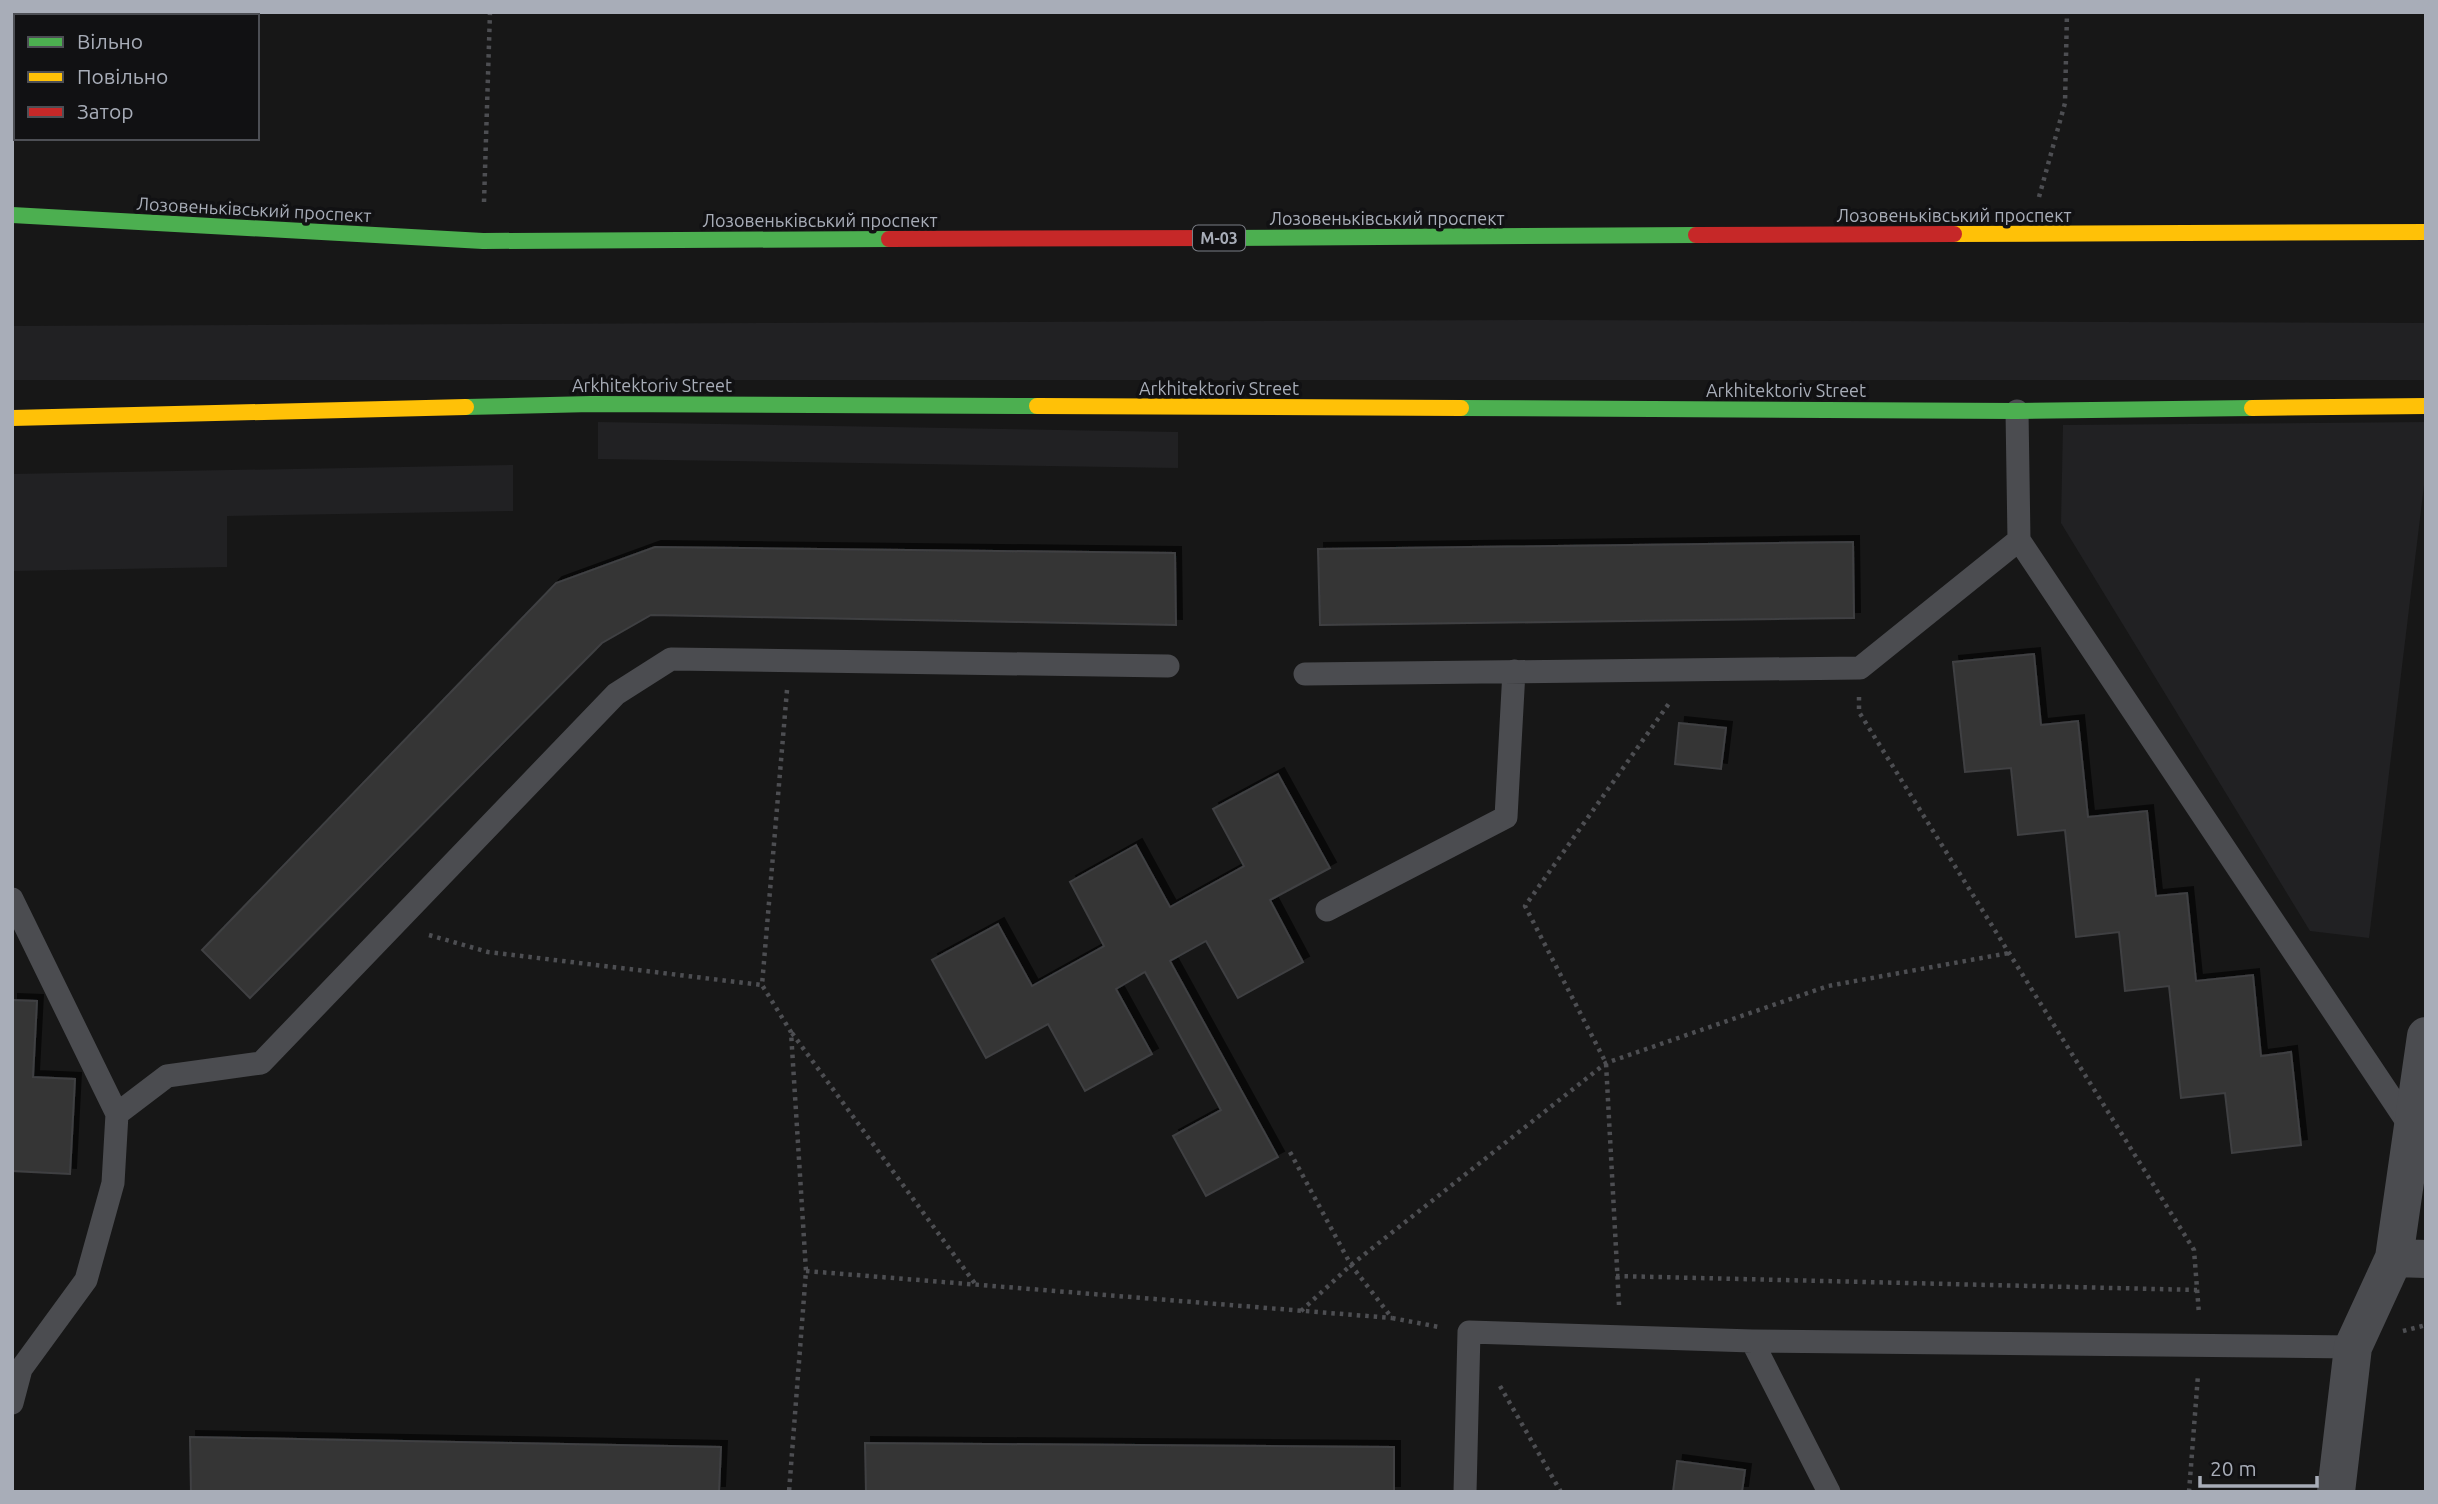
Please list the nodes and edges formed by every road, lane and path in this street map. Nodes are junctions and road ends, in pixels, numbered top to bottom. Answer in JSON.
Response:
{"nodes":[{"id":1,"x":490,"y":12,"type":"edge"},
{"id":2,"x":2067,"y":12,"type":"edge"},
{"id":3,"x":12,"y":215,"type":"edge"},
{"id":4,"x":2426,"y":232,"type":"edge"},
{"id":5,"x":2028,"y":234,"type":"junction"},
{"id":6,"x":483,"y":241,"type":"junction"},
{"id":7,"x":2426,"y":405,"type":"edge"},
{"id":8,"x":2017,"y":411,"type":"junction"},
{"id":9,"x":12,"y":418,"type":"edge"},
{"id":10,"x":2019,"y":540,"type":"junction"},
{"id":11,"x":789,"y":661,"type":"junction"},
{"id":12,"x":1168,"y":666,"type":"dead end"},
{"id":13,"x":1860,"y":668,"type":"junction"},
{"id":14,"x":1693,"y":670,"type":"junction"},
{"id":15,"x":1514,"y":671,"type":"junction"},
{"id":16,"x":1305,"y":674,"type":"dead end"},
{"id":17,"x":12,"y":899,"type":"edge"},
{"id":18,"x":1326,"y":910,"type":"dead end"},
{"id":19,"x":394,"y":925,"type":"junction"},
{"id":20,"x":2009,"y":953,"type":"junction"},
{"id":21,"x":762,"y":985,"type":"junction"},
{"id":22,"x":791,"y":1032,"type":"junction"},
{"id":23,"x":2426,"y":1036,"type":"edge"},
{"id":24,"x":1606,"y":1063,"type":"junction"},
{"id":25,"x":117,"y":1114,"type":"junction"},
{"id":26,"x":2412,"y":1129,"type":"junction"},
{"id":27,"x":1290,"y":1152,"type":"dead end"},
{"id":28,"x":2410,"y":1258,"type":"edge"},
{"id":29,"x":1351,"y":1265,"type":"junction"},
{"id":30,"x":806,"y":1271,"type":"junction"},
{"id":31,"x":1616,"y":1276,"type":"junction"},
{"id":32,"x":976,"y":1284,"type":"junction"},
{"id":33,"x":2197,"y":1290,"type":"junction"},
{"id":34,"x":1301,"y":1311,"type":"junction"},
{"id":35,"x":1392,"y":1318,"type":"junction"},
{"id":36,"x":1469,"y":1332,"type":"junction"},
{"id":37,"x":1623,"y":1338,"type":"junction"},
{"id":38,"x":1752,"y":1341,"type":"junction"},
{"id":39,"x":2201,"y":1346,"type":"junction"},
{"id":40,"x":2353,"y":1347,"type":"junction"},
{"id":41,"x":17,"y":1369,"type":"edge"},
{"id":42,"x":12,"y":1403,"type":"edge"},
{"id":43,"x":789,"y":1492,"type":"edge"},
{"id":44,"x":1465,"y":1492,"type":"edge"},
{"id":45,"x":1561,"y":1492,"type":"edge"},
{"id":46,"x":1829,"y":1492,"type":"edge"},
{"id":47,"x":2189,"y":1492,"type":"edge"},
{"id":48,"x":2336,"y":1492,"type":"edge"}],
"edges":[{"from":1,"to":6,"type":"path"},
{"from":2,"to":5,"type":"path"},
{"from":3,"to":6,"type":"main road","name":"Лозовеньківський проспект","number":"М-03"},
{"from":4,"to":5,"type":"main road","name":"Лозовеньківський проспект","number":"М-03"},
{"from":5,"to":6,"type":"main road","name":"Лозовеньківський проспект","number":"М-03"},
{"from":7,"to":8,"type":"main road","name":"Arkhitektoriv Street"},
{"from":8,"to":9,"type":"main road","name":"Arkhitektoriv Street"},
{"from":8,"to":10,"type":"lane"},
{"from":10,"to":13,"type":"lane"},
{"from":10,"to":26,"type":"lane"},
{"from":11,"to":12,"type":"lane"},
{"from":11,"to":19,"type":"lane"},
{"from":11,"to":21,"type":"path"},
{"from":13,"to":14,"type":"lane"},
{"from":13,"to":20,"type":"path"},
{"from":14,"to":15,"type":"lane"},
{"from":14,"to":24,"type":"path"},
{"from":15,"to":16,"type":"lane"},
{"from":15,"to":18,"type":"lane"},
{"from":17,"to":25,"type":"lane"},
{"from":19,"to":21,"type":"path"},
{"from":19,"to":25,"type":"lane"},
{"from":20,"to":24,"type":"path"},
{"from":20,"to":33,"type":"path"},
{"from":21,"to":22,"type":"path"},
{"from":22,"to":30,"type":"path"},
{"from":22,"to":32,"type":"path"},
{"from":23,"to":26,"type":"street"},
{"from":24,"to":29,"type":"path"},
{"from":24,"to":31,"type":"path"},
{"from":25,"to":41,"type":"lane"},
{"from":26,"to":28,"type":"street"},
{"from":27,"to":29,"type":"path"},
{"from":28,"to":40,"type":"street"},
{"from":29,"to":34,"type":"path"},
{"from":29,"to":35,"type":"path"},
{"from":30,"to":32,"type":"path"},
{"from":30,"to":43,"type":"path"},
{"from":31,"to":33,"type":"path"},
{"from":31,"to":37,"type":"path"},
{"from":32,"to":34,"type":"path"},
{"from":33,"to":39,"type":"path"},
{"from":34,"to":35,"type":"path"},
{"from":35,"to":36,"type":"path"},
{"from":36,"to":37,"type":"lane"},
{"from":36,"to":44,"type":"lane"},
{"from":36,"to":45,"type":"path"},
{"from":37,"to":38,"type":"lane"},
{"from":38,"to":39,"type":"lane"},
{"from":38,"to":46,"type":"lane"},
{"from":39,"to":40,"type":"lane"},
{"from":39,"to":47,"type":"path"},
{"from":40,"to":48,"type":"street"},
{"from":41,"to":42,"type":"lane"}]}
